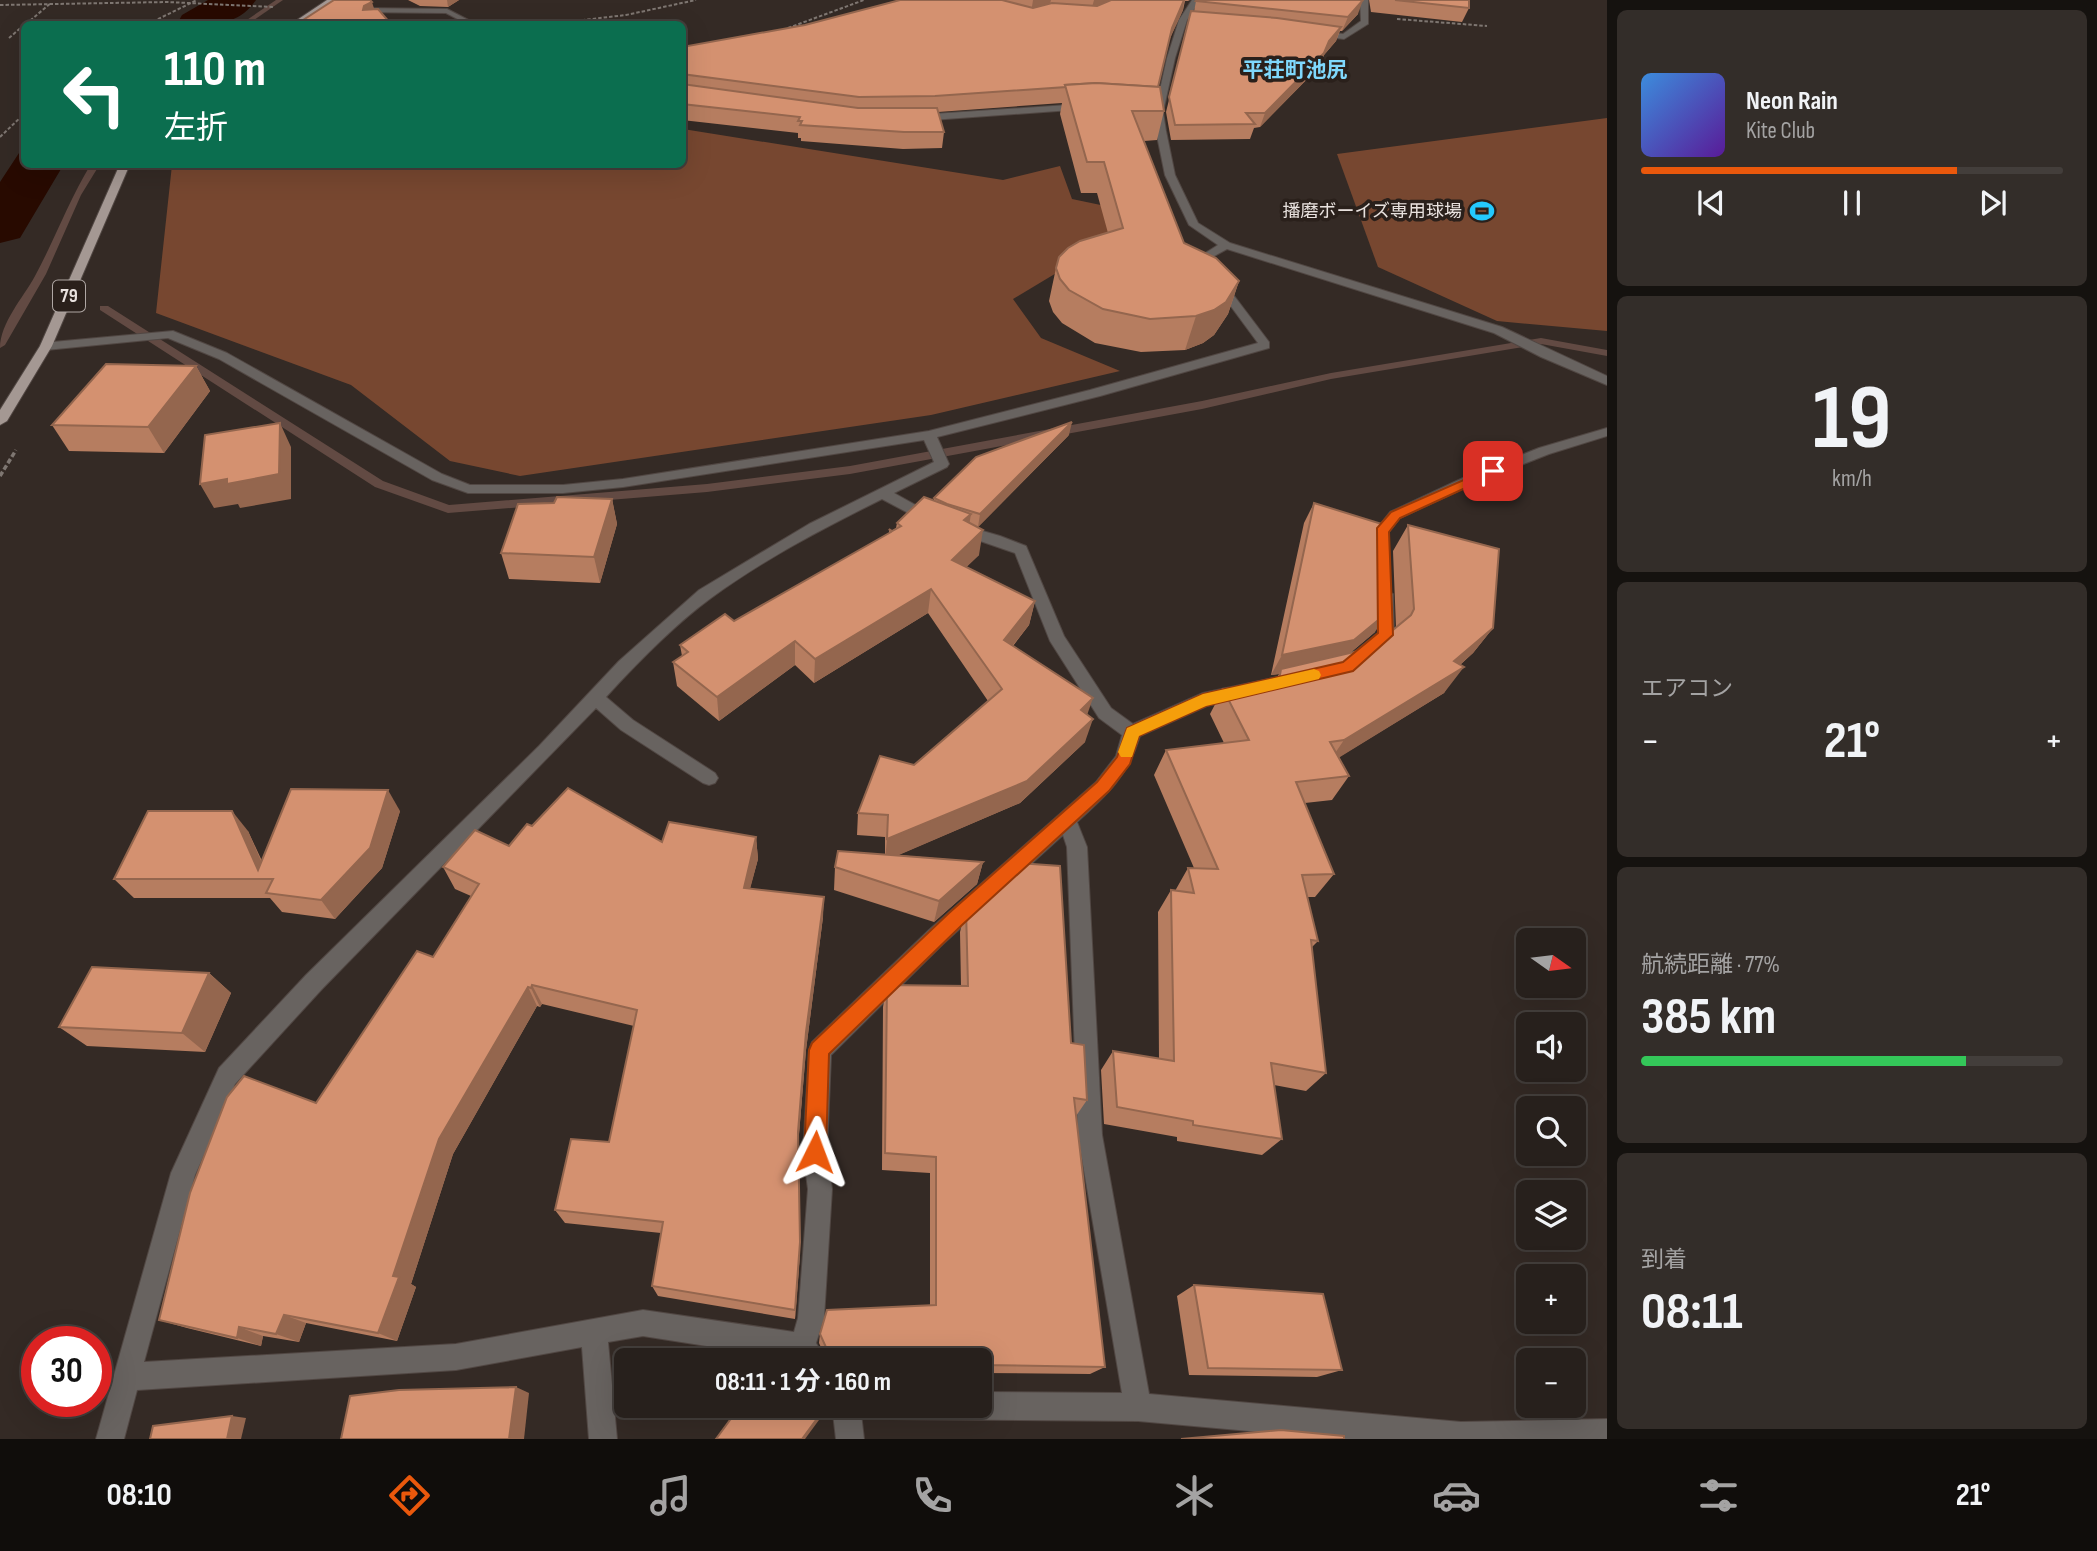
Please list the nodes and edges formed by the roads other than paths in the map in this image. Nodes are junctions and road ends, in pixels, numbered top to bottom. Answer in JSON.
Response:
{"nodes":[{"id":1,"x":332,"y":0,"type":"edge"},
{"id":2,"x":428,"y":0,"type":"edge"},
{"id":3,"x":1364,"y":0,"type":"edge"},
{"id":4,"x":1194,"y":3,"type":"edge"},
{"id":5,"x":1179,"y":5,"type":"edge"},
{"id":6,"x":319,"y":9,"type":"junction"},
{"id":7,"x":336,"y":9,"type":"edge"},
{"id":8,"x":347,"y":9,"type":"edge"},
{"id":9,"x":407,"y":10,"type":"junction"},
{"id":10,"x":382,"y":20,"type":"edge"},
{"id":11,"x":300,"y":21,"type":"edge"},
{"id":12,"x":466,"y":21,"type":"edge"},
{"id":13,"x":1308,"y":32,"type":"edge"},
{"id":14,"x":1090,"y":106,"type":"edge"},
{"id":15,"x":909,"y":118,"type":"edge"},
{"id":16,"x":123,"y":168,"type":"edge"},
{"id":17,"x":1226,"y":245,"type":"junction"},
{"id":18,"x":47,"y":346,"type":"junction"},
{"id":19,"x":1607,"y":381,"type":"edge"},
{"id":20,"x":0,"y":421,"type":"edge"},
{"id":21,"x":1607,"y":432,"type":"edge"},
{"id":22,"x":929,"y":435,"type":"junction"},
{"id":23,"x":884,"y":494,"type":"junction"},
{"id":24,"x":1336,"y":669,"type":"edge"},
{"id":25,"x":1313,"y":675,"type":"edge"},
{"id":26,"x":595,"y":697,"type":"junction"},
{"id":27,"x":1132,"y":732,"type":"junction"},
{"id":28,"x":709,"y":778,"type":"dead end"},
{"id":29,"x":1067,"y":821,"type":"junction"},
{"id":30,"x":594,"y":1331,"type":"junction"},
{"id":31,"x":781,"y":1348,"type":"edge"},
{"id":32,"x":808,"y":1348,"type":"edge"},
{"id":33,"x":126,"y":1377,"type":"junction"},
{"id":34,"x":992,"y":1406,"type":"edge"},
{"id":35,"x":1139,"y":1407,"type":"junction"},
{"id":36,"x":848,"y":1418,"type":"edge"},
{"id":37,"x":1345,"y":1432,"type":"edge"},
{"id":38,"x":1607,"y":1433,"type":"edge"},
{"id":39,"x":110,"y":1439,"type":"edge"},
{"id":40,"x":603,"y":1439,"type":"edge"},
{"id":41,"x":850,"y":1439,"type":"edge"}],
"edges":[{"from":1,"to":6,"type":"main road"},
{"from":2,"to":9,"type":"street"},
{"from":3,"to":13,"type":"street"},
{"from":4,"to":5,"type":"street"},
{"from":4,"to":17,"type":"street"},
{"from":6,"to":7,"type":"street"},
{"from":6,"to":11,"type":"main road"},
{"from":8,"to":9,"type":"street"},
{"from":9,"to":10,"type":"street"},
{"from":9,"to":12,"type":"street"},
{"from":14,"to":15,"type":"street"},
{"from":16,"to":18,"type":"main road","number":"79"},
{"from":17,"to":19,"type":"street"},
{"from":17,"to":22,"type":"street"},
{"from":18,"to":20,"type":"main road","number":"79"},
{"from":18,"to":22,"type":"street"},
{"from":21,"to":24,"type":"street"},
{"from":22,"to":23,"type":"street"},
{"from":23,"to":26,"type":"street"},
{"from":23,"to":27,"type":"street"},
{"from":25,"to":27,"type":"street"},
{"from":26,"to":28,"type":"street"},
{"from":26,"to":33,"type":"street"},
{"from":27,"to":29,"type":"street"},
{"from":29,"to":32,"type":"street"},
{"from":29,"to":35,"type":"street"},
{"from":30,"to":31,"type":"street"},
{"from":30,"to":33,"type":"street"},
{"from":30,"to":40,"type":"street"},
{"from":33,"to":39,"type":"street"},
{"from":34,"to":35,"type":"street"},
{"from":35,"to":37,"type":"street"},
{"from":36,"to":41,"type":"street"},
{"from":37,"to":38,"type":"street"}]}
